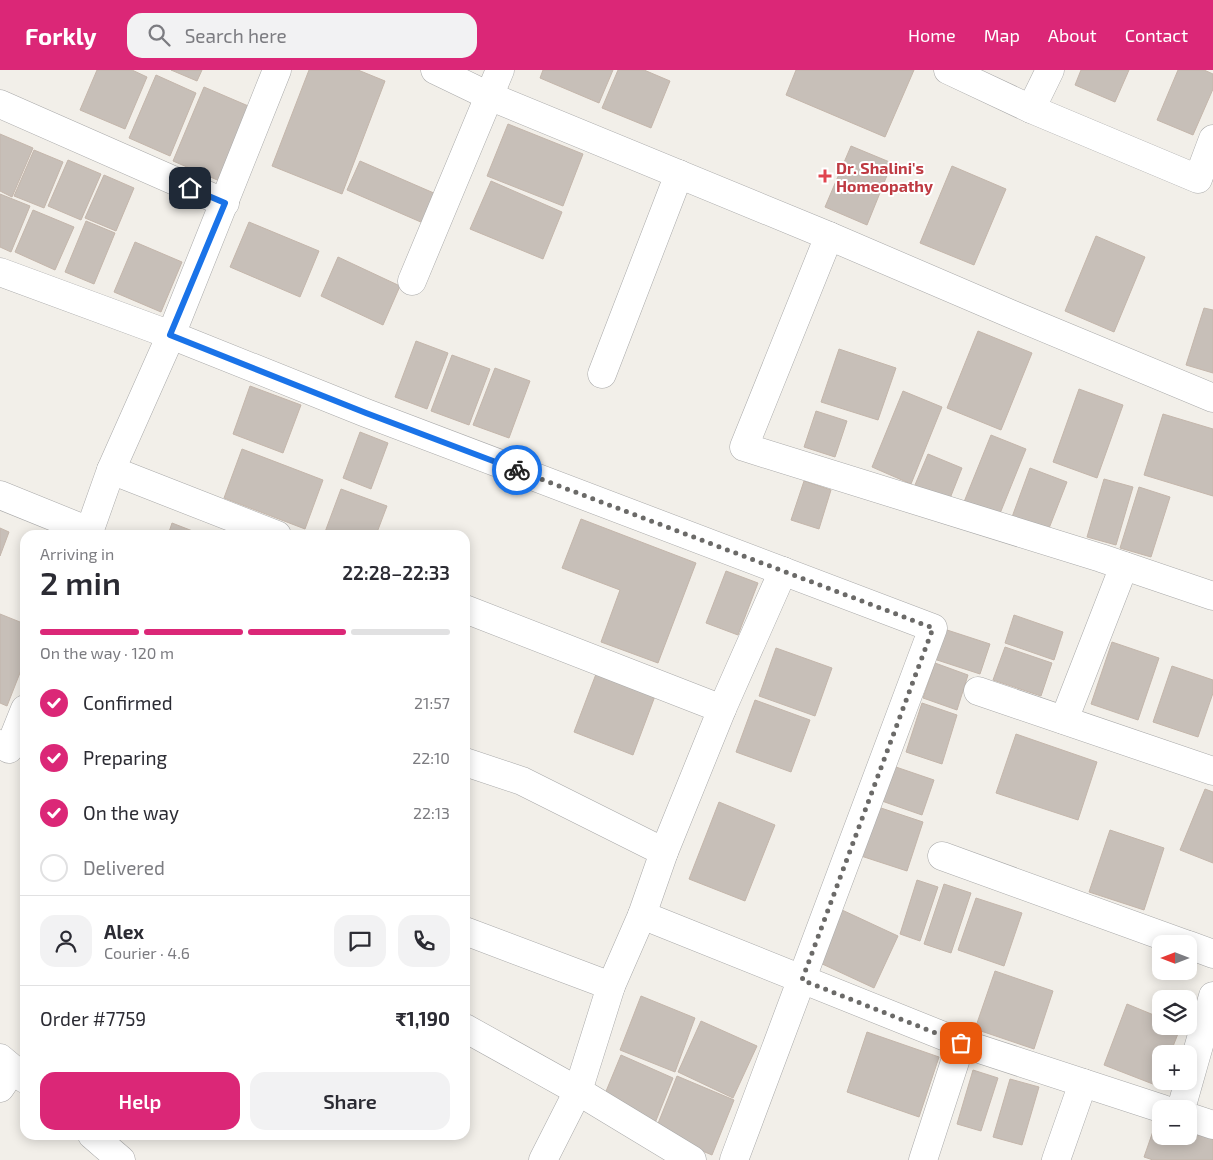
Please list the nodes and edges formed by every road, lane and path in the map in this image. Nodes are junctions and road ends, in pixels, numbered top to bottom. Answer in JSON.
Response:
{"nodes":[{"id":1,"x":277,"y":70,"type":"edge"},
{"id":2,"x":435,"y":70,"type":"edge"},
{"id":3,"x":500,"y":70,"type":"edge"},
{"id":4,"x":948,"y":70,"type":"edge"},
{"id":5,"x":1050,"y":70,"type":"edge"},
{"id":6,"x":489,"y":96,"type":"junction"},
{"id":7,"x":0,"y":104,"type":"edge"},
{"id":8,"x":1031,"y":109,"type":"junction"},
{"id":9,"x":1213,"y":139,"type":"edge"},
{"id":10,"x":679,"y":174,"type":"junction"},
{"id":11,"x":225,"y":203,"type":"junction"},
{"id":12,"x":829,"y":236,"type":"junction"},
{"id":13,"x":0,"y":272,"type":"edge"},
{"id":14,"x":412,"y":281,"type":"dead end"},
{"id":15,"x":170,"y":335,"type":"junction"},
{"id":16,"x":602,"y":374,"type":"dead end"},
{"id":17,"x":1213,"y":398,"type":"edge"},
{"id":18,"x":111,"y":470,"type":"junction"},
{"id":19,"x":0,"y":495,"type":"edge"},
{"id":20,"x":82,"y":530,"type":"edge"},
{"id":21,"x":90,"y":530,"type":"edge"},
{"id":22,"x":264,"y":530,"type":"edge"},
{"id":23,"x":1124,"y":566,"type":"junction"},
{"id":24,"x":783,"y":571,"type":"junction"},
{"id":25,"x":1213,"y":596,"type":"edge"},
{"id":26,"x":470,"y":611,"type":"edge"},
{"id":27,"x":978,"y":691,"type":"dead end"},
{"id":28,"x":722,"y":709,"type":"junction"},
{"id":29,"x":1064,"y":720,"type":"junction"},
{"id":30,"x":20,"y":724,"type":"edge"},
{"id":31,"x":11,"y":750,"type":"edge"},
{"id":32,"x":470,"y":764,"type":"edge"},
{"id":33,"x":1213,"y":771,"type":"edge"},
{"id":34,"x":664,"y":852,"type":"junction"},
{"id":35,"x":942,"y":856,"type":"dead end"},
{"id":36,"x":642,"y":915,"type":"junction"},
{"id":37,"x":470,"y":934,"type":"edge"},
{"id":38,"x":1160,"y":935,"type":"edge"},
{"id":39,"x":1198,"y":948,"type":"edge"},
{"id":40,"x":1213,"y":954,"type":"edge"},
{"id":41,"x":802,"y":980,"type":"junction"},
{"id":42,"x":611,"y":986,"type":"junction"},
{"id":43,"x":1213,"y":996,"type":"edge"},
{"id":44,"x":470,"y":1031,"type":"edge"},
{"id":45,"x":961,"y":1043,"type":"junction"},
{"id":46,"x":1083,"y":1083,"type":"junction"},
{"id":47,"x":578,"y":1091,"type":"junction"},
{"id":48,"x":1184,"y":1100,"type":"edge"},
{"id":49,"x":1152,"y":1105,"type":"edge"},
{"id":50,"x":1197,"y":1120,"type":"edge"},
{"id":51,"x":1213,"y":1126,"type":"edge"},
{"id":52,"x":98,"y":1140,"type":"edge"},
{"id":53,"x":121,"y":1160,"type":"edge"},
{"id":54,"x":543,"y":1160,"type":"edge"},
{"id":55,"x":692,"y":1160,"type":"edge"},
{"id":56,"x":734,"y":1160,"type":"edge"},
{"id":57,"x":922,"y":1160,"type":"edge"},
{"id":58,"x":1056,"y":1160,"type":"edge"}],
"edges":[{"from":1,"to":11,"type":"street"},
{"from":2,"to":6,"type":"street"},
{"from":3,"to":6,"type":"street"},
{"from":4,"to":8,"type":"street"},
{"from":5,"to":8,"type":"street"},
{"from":6,"to":10,"type":"street"},
{"from":6,"to":14,"type":"street"},
{"from":7,"to":11,"type":"street"},
{"from":8,"to":9,"type":"street"},
{"from":10,"to":12,"type":"street"},
{"from":10,"to":16,"type":"street"},
{"from":11,"to":15,"type":"street"},
{"from":12,"to":17,"type":"street"},
{"from":12,"to":23,"type":"street"},
{"from":13,"to":15,"type":"street"},
{"from":15,"to":18,"type":"street"},
{"from":15,"to":24,"type":"street"},
{"from":18,"to":21,"type":"street"},
{"from":18,"to":22,"type":"street"},
{"from":19,"to":20,"type":"street"},
{"from":23,"to":25,"type":"street"},
{"from":23,"to":29,"type":"street"},
{"from":24,"to":28,"type":"street"},
{"from":24,"to":41,"type":"street"},
{"from":26,"to":28,"type":"street"},
{"from":27,"to":29,"type":"street"},
{"from":28,"to":34,"type":"street"},
{"from":29,"to":33,"type":"street"},
{"from":30,"to":31,"type":"street"},
{"from":32,"to":34,"type":"street"},
{"from":34,"to":36,"type":"street"},
{"from":35,"to":38,"type":"street"},
{"from":36,"to":41,"type":"street"},
{"from":36,"to":42,"type":"street"},
{"from":37,"to":42,"type":"street"},
{"from":39,"to":40,"type":"street"},
{"from":41,"to":45,"type":"street"},
{"from":41,"to":56,"type":"street"},
{"from":42,"to":47,"type":"street"},
{"from":43,"to":48,"type":"street"},
{"from":44,"to":47,"type":"street"},
{"from":45,"to":46,"type":"street"},
{"from":45,"to":57,"type":"street"},
{"from":46,"to":49,"type":"street"},
{"from":46,"to":58,"type":"street"},
{"from":47,"to":54,"type":"street"},
{"from":47,"to":55,"type":"street"},
{"from":50,"to":51,"type":"street"},
{"from":52,"to":53,"type":"street"}]}
